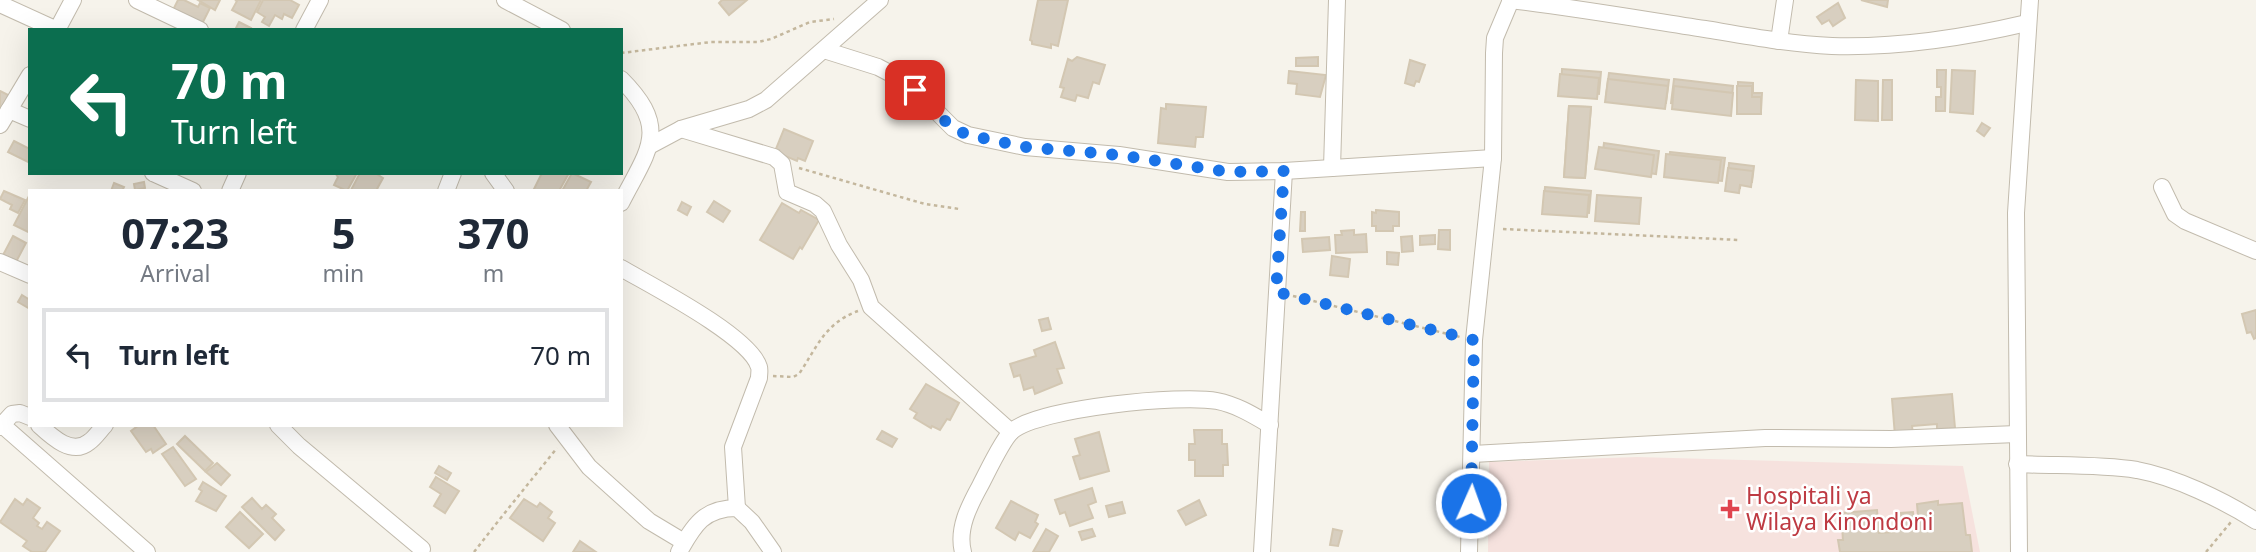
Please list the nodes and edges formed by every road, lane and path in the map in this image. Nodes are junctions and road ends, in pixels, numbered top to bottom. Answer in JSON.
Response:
{"nodes":[{"id":1,"x":73,"y":0,"type":"edge"},
{"id":2,"x":137,"y":0,"type":"edge"},
{"id":3,"x":320,"y":0,"type":"edge"},
{"id":4,"x":505,"y":0,"type":"edge"},
{"id":5,"x":880,"y":0,"type":"edge"},
{"id":6,"x":1337,"y":0,"type":"edge"},
{"id":7,"x":1510,"y":0,"type":"edge"},
{"id":8,"x":1785,"y":0,"type":"edge"},
{"id":9,"x":2031,"y":0,"type":"edge"},
{"id":10,"x":0,"y":4,"type":"edge"},
{"id":11,"x":1578,"y":4,"type":"edge"},
{"id":12,"x":837,"y":18,"type":"dead end"},
{"id":13,"x":531,"y":22,"type":"edge"},
{"id":14,"x":2027,"y":23,"type":"junction"},
{"id":15,"x":53,"y":28,"type":"edge"},
{"id":16,"x":58,"y":28,"type":"edge"},
{"id":17,"x":196,"y":28,"type":"edge"},
{"id":18,"x":305,"y":28,"type":"edge"},
{"id":19,"x":554,"y":28,"type":"edge"},
{"id":20,"x":1779,"y":41,"type":"junction"},
{"id":21,"x":824,"y":50,"type":"junction"},
{"id":22,"x":623,"y":53,"type":"edge"},
{"id":23,"x":28,"y":78,"type":"edge"},
{"id":24,"x":623,"y":81,"type":"edge"},
{"id":25,"x":9,"y":110,"type":"junction"},
{"id":26,"x":28,"y":118,"type":"edge"},
{"id":27,"x":0,"y":125,"type":"edge"},
{"id":28,"x":681,"y":128,"type":"junction"},
{"id":29,"x":651,"y":145,"type":"junction"},
{"id":30,"x":1493,"y":158,"type":"junction"},
{"id":31,"x":782,"y":164,"type":"junction"},
{"id":32,"x":1332,"y":168,"type":"junction"},
{"id":33,"x":1284,"y":171,"type":"junction"},
{"id":34,"x":157,"y":175,"type":"edge"},
{"id":35,"x":2162,"y":187,"type":"dead end"},
{"id":36,"x":189,"y":189,"type":"edge"},
{"id":37,"x":623,"y":199,"type":"edge"},
{"id":38,"x":959,"y":209,"type":"dead end"},
{"id":39,"x":1485,"y":229,"type":"junction"},
{"id":40,"x":1739,"y":240,"type":"dead end"},
{"id":41,"x":2256,"y":251,"type":"edge"},
{"id":42,"x":0,"y":262,"type":"edge"},
{"id":43,"x":623,"y":269,"type":"edge"},
{"id":44,"x":28,"y":274,"type":"edge"},
{"id":45,"x":1276,"y":292,"type":"junction"},
{"id":46,"x":871,"y":307,"type":"junction"},
{"id":47,"x":1474,"y":340,"type":"junction"},
{"id":48,"x":759,"y":366,"type":"junction"},
{"id":49,"x":28,"y":416,"type":"edge"},
{"id":50,"x":1,"y":425,"type":"edge"},
{"id":51,"x":1270,"y":425,"type":"junction"},
{"id":52,"x":42,"y":427,"type":"edge"},
{"id":53,"x":104,"y":427,"type":"edge"},
{"id":54,"x":280,"y":427,"type":"edge"},
{"id":55,"x":561,"y":431,"type":"edge"},
{"id":56,"x":1012,"y":432,"type":"junction"},
{"id":57,"x":2017,"y":434,"type":"junction"},
{"id":58,"x":1473,"y":454,"type":"junction"},
{"id":59,"x":2017,"y":464,"type":"junction"},
{"id":60,"x":737,"y":508,"type":"junction"},
{"id":61,"x":2240,"y":511,"type":"junction"},
{"id":62,"x":2256,"y":521,"type":"edge"},
{"id":63,"x":682,"y":547,"type":"edge"},
{"id":64,"x":142,"y":551,"type":"edge"},
{"id":65,"x":419,"y":551,"type":"edge"},
{"id":66,"x":474,"y":552,"type":"edge"},
{"id":67,"x":773,"y":552,"type":"edge"},
{"id":68,"x":963,"y":552,"type":"edge"},
{"id":69,"x":1262,"y":552,"type":"edge"},
{"id":70,"x":1469,"y":552,"type":"edge"},
{"id":71,"x":2019,"y":552,"type":"edge"},
{"id":72,"x":2206,"y":552,"type":"edge"}],
"edges":[{"from":1,"to":16,"type":"street"},
{"from":2,"to":17,"type":"street"},
{"from":3,"to":18,"type":"street"},
{"from":4,"to":13,"type":"street"},
{"from":5,"to":21,"type":"street"},
{"from":6,"to":32,"type":"street"},
{"from":7,"to":11,"type":"street"},
{"from":7,"to":30,"type":"street"},
{"from":8,"to":20,"type":"street"},
{"from":9,"to":14,"type":"street"},
{"from":10,"to":15,"type":"street"},
{"from":11,"to":20,"type":"street"},
{"from":12,"to":22,"type":"path"},
{"from":13,"to":19,"type":"street"},
{"from":14,"to":20,"type":"street"},
{"from":14,"to":57,"type":"street"},
{"from":21,"to":28,"type":"street"},
{"from":21,"to":33,"type":"street"},
{"from":23,"to":25,"type":"street"},
{"from":24,"to":29,"type":"street"},
{"from":25,"to":26,"type":"street"},
{"from":25,"to":27,"type":"street"},
{"from":28,"to":29,"type":"street"},
{"from":28,"to":31,"type":"street"},
{"from":29,"to":37,"type":"street"},
{"from":30,"to":32,"type":"street"},
{"from":30,"to":39,"type":"street"},
{"from":31,"to":38,"type":"path"},
{"from":31,"to":46,"type":"street"},
{"from":32,"to":33,"type":"street"},
{"from":33,"to":45,"type":"street"},
{"from":34,"to":36,"type":"street"},
{"from":35,"to":41,"type":"street"},
{"from":39,"to":40,"type":"path"},
{"from":39,"to":47,"type":"street"},
{"from":42,"to":44,"type":"street"},
{"from":43,"to":48,"type":"street"},
{"from":45,"to":47,"type":"path"},
{"from":45,"to":51,"type":"street"},
{"from":46,"to":48,"type":"path"},
{"from":46,"to":56,"type":"street"},
{"from":47,"to":58,"type":"street"},
{"from":48,"to":60,"type":"street"},
{"from":49,"to":50,"type":"street"},
{"from":50,"to":64,"type":"street"},
{"from":51,"to":56,"type":"street"},
{"from":51,"to":69,"type":"street"},
{"from":52,"to":53,"type":"street"},
{"from":54,"to":65,"type":"street"},
{"from":55,"to":63,"type":"street"},
{"from":55,"to":66,"type":"path"},
{"from":56,"to":68,"type":"street"},
{"from":57,"to":58,"type":"street"},
{"from":57,"to":59,"type":"street"},
{"from":58,"to":70,"type":"street"},
{"from":59,"to":61,"type":"street"},
{"from":59,"to":71,"type":"street"},
{"from":60,"to":63,"type":"street"},
{"from":60,"to":67,"type":"street"},
{"from":61,"to":62,"type":"street"},
{"from":61,"to":72,"type":"path"}]}
